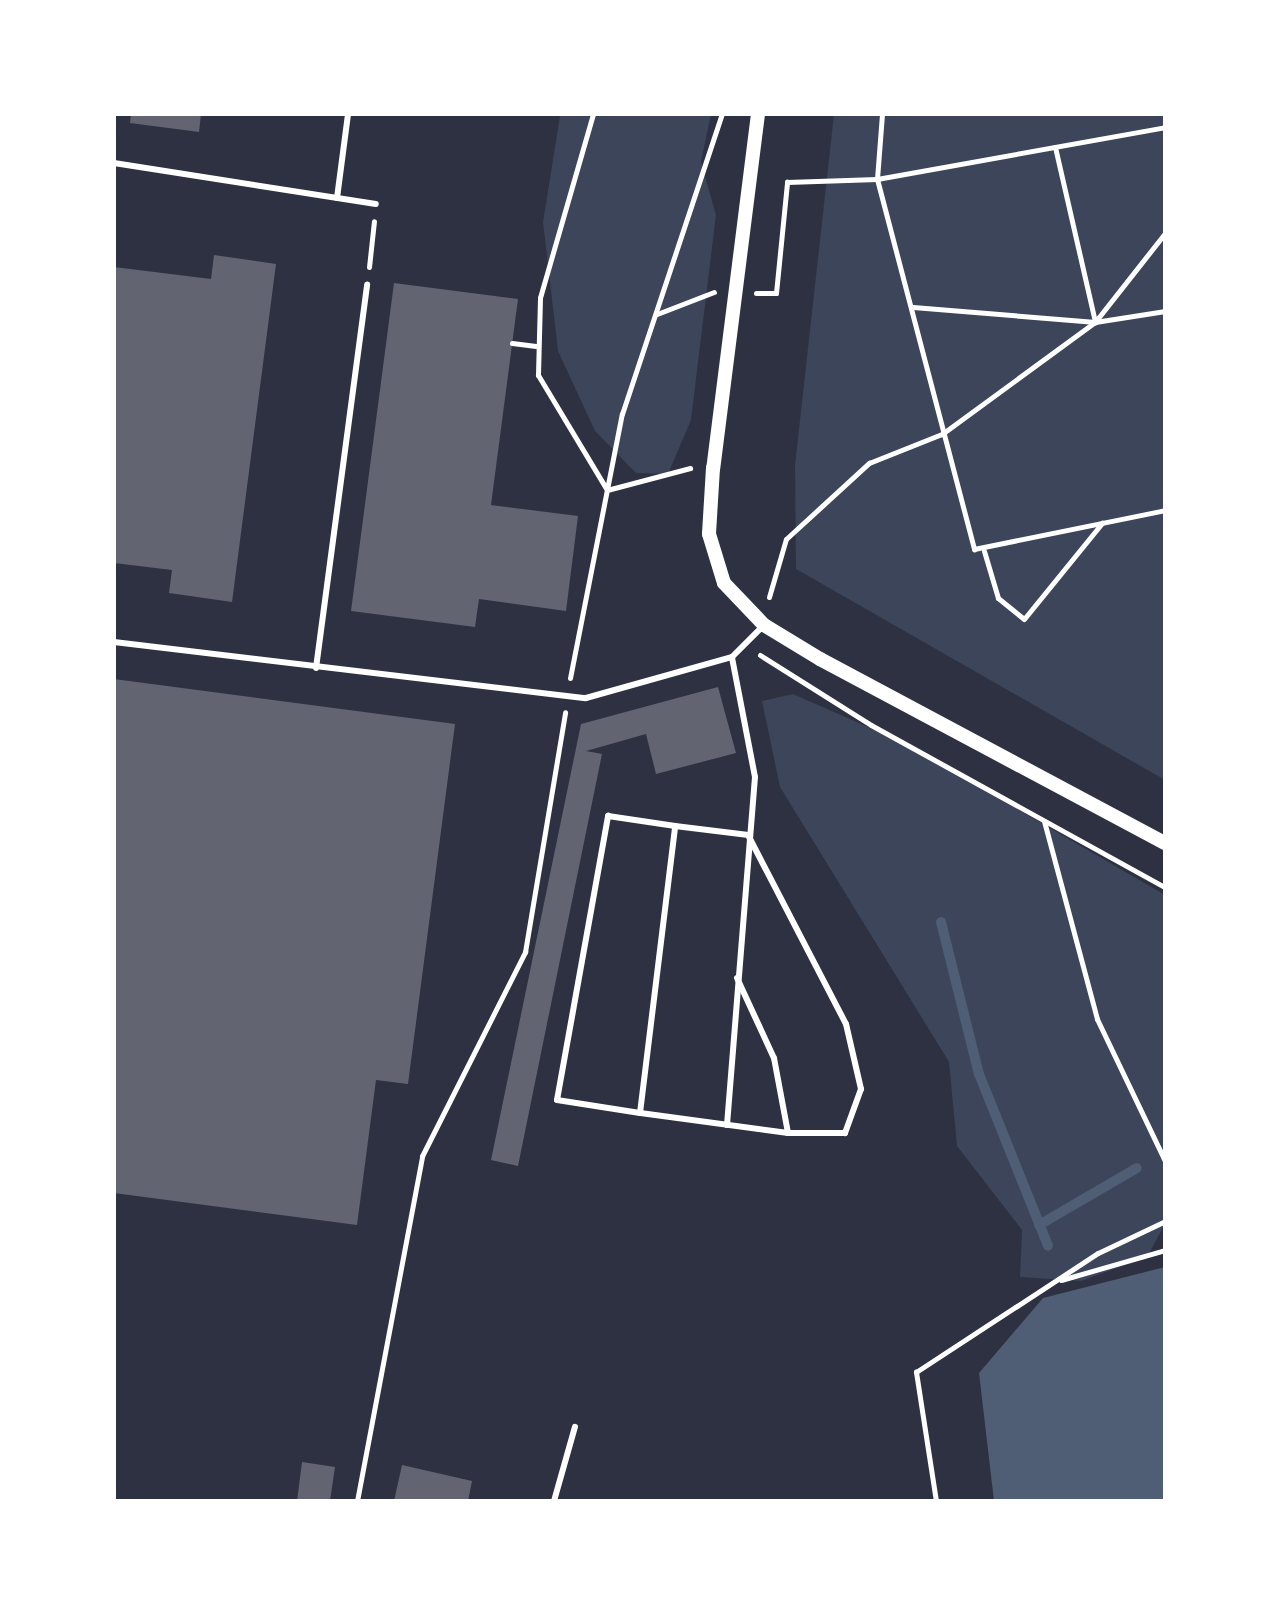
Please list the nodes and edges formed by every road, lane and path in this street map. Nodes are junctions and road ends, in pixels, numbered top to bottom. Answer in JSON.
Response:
{"nodes":[{"id":1,"x":348,"y":114,"type":"edge"},
{"id":2,"x":593,"y":114,"type":"edge"},
{"id":3,"x":722,"y":114,"type":"edge"},
{"id":4,"x":758,"y":114,"type":"edge"},
{"id":5,"x":882,"y":114,"type":"edge"},
{"id":6,"x":1165,"y":127,"type":"edge"},
{"id":7,"x":1055,"y":147,"type":"junction"},
{"id":8,"x":114,"y":163,"type":"edge"},
{"id":9,"x":877,"y":179,"type":"junction"},
{"id":10,"x":337,"y":198,"type":"junction"},
{"id":11,"x":376,"y":204,"type":"dead end"},
{"id":12,"x":1165,"y":233,"type":"edge"},
{"id":13,"x":372,"y":243,"type":"dead end"},
{"id":14,"x":370,"y":261,"type":"dead end"},
{"id":15,"x":367,"y":284,"type":"dead end"},
{"id":16,"x":711,"y":292,"type":"junction"},
{"id":17,"x":737,"y":293,"type":"junction"},
{"id":18,"x":709,"y":307,"type":"dead end"},
{"id":19,"x":913,"y":307,"type":"junction"},
{"id":20,"x":1165,"y":311,"type":"edge"},
{"id":21,"x":655,"y":315,"type":"junction"},
{"id":22,"x":1095,"y":322,"type":"junction"},
{"id":23,"x":512,"y":343,"type":"dead end"},
{"id":24,"x":538,"y":346,"type":"junction"},
{"id":25,"x":942,"y":434,"type":"junction"},
{"id":26,"x":695,"y":459,"type":"dead end"},
{"id":27,"x":607,"y":490,"type":"junction"},
{"id":28,"x":1165,"y":510,"type":"edge"},
{"id":29,"x":1102,"y":523,"type":"junction"},
{"id":30,"x":984,"y":551,"type":"dead end"},
{"id":31,"x":753,"y":613,"type":"junction"},
{"id":32,"x":764,"y":625,"type":"junction"},
{"id":33,"x":114,"y":642,"type":"edge"},
{"id":34,"x":742,"y":644,"type":"junction"},
{"id":35,"x":732,"y":657,"type":"junction"},
{"id":36,"x":316,"y":668,"type":"junction"},
{"id":37,"x":567,"y":697,"type":"junction"},
{"id":38,"x":1044,"y":820,"type":"junction"},
{"id":39,"x":675,"y":826,"type":"junction"},
{"id":40,"x":748,"y":835,"type":"junction"},
{"id":41,"x":1165,"y":843,"type":"edge"},
{"id":42,"x":1165,"y":887,"type":"edge"},
{"id":43,"x":735,"y":974,"type":"junction"},
{"id":44,"x":640,"y":1113,"type":"junction"},
{"id":45,"x":727,"y":1125,"type":"junction"},
{"id":46,"x":788,"y":1133,"type":"junction"},
{"id":47,"x":1165,"y":1161,"type":"edge"},
{"id":48,"x":1165,"y":1221,"type":"edge"},
{"id":49,"x":1165,"y":1250,"type":"edge"},
{"id":50,"x":1053,"y":1283,"type":"junction"},
{"id":51,"x":575,"y":1427,"type":"dead end"},
{"id":52,"x":357,"y":1501,"type":"edge"},
{"id":53,"x":554,"y":1501,"type":"edge"},
{"id":54,"x":936,"y":1501,"type":"edge"}],
"edges":[{"from":1,"to":10,"type":"lane"},
{"from":2,"to":24,"type":"path"},
{"from":3,"to":21,"type":"path"},
{"from":4,"to":17,"type":"street"},
{"from":5,"to":9,"type":"path"},
{"from":6,"to":7,"type":"path"},
{"from":7,"to":9,"type":"path"},
{"from":7,"to":22,"type":"path"},
{"from":8,"to":10,"type":"lane"},
{"from":9,"to":17,"type":"path"},
{"from":9,"to":19,"type":"path"},
{"from":10,"to":11,"type":"lane"},
{"from":12,"to":22,"type":"path"},
{"from":13,"to":14,"type":"path"},
{"from":15,"to":36,"type":"lane"},
{"from":16,"to":17,"type":"path"},
{"from":16,"to":18,"type":"path"},
{"from":16,"to":21,"type":"path"},
{"from":17,"to":31,"type":"street"},
{"from":19,"to":22,"type":"path"},
{"from":19,"to":25,"type":"path"},
{"from":20,"to":22,"type":"path"},
{"from":21,"to":27,"type":"path"},
{"from":22,"to":25,"type":"path"},
{"from":23,"to":24,"type":"path"},
{"from":24,"to":27,"type":"path"},
{"from":25,"to":29,"type":"path"},
{"from":25,"to":31,"type":"path"},
{"from":26,"to":27,"type":"path"},
{"from":27,"to":37,"type":"path"},
{"from":28,"to":29,"type":"path"},
{"from":29,"to":30,"type":"path"},
{"from":31,"to":32,"type":"street"},
{"from":32,"to":34,"type":"lane"},
{"from":32,"to":41,"type":"street"},
{"from":33,"to":36,"type":"lane"},
{"from":34,"to":35,"type":"lane"},
{"from":34,"to":38,"type":"path"},
{"from":35,"to":37,"type":"lane"},
{"from":35,"to":40,"type":"lane"},
{"from":36,"to":37,"type":"lane"},
{"from":37,"to":52,"type":"path"},
{"from":38,"to":42,"type":"path"},
{"from":38,"to":47,"type":"path"},
{"from":39,"to":40,"type":"lane"},
{"from":39,"to":44,"type":"lane"},
{"from":39,"to":44,"type":"lane"},
{"from":40,"to":43,"type":"lane"},
{"from":40,"to":46,"type":"lane"},
{"from":43,"to":45,"type":"lane"},
{"from":43,"to":46,"type":"lane"},
{"from":44,"to":45,"type":"lane"},
{"from":45,"to":46,"type":"lane"},
{"from":48,"to":50,"type":"path"},
{"from":49,"to":50,"type":"path"},
{"from":50,"to":54,"type":"path"},
{"from":51,"to":53,"type":"lane"}]}
